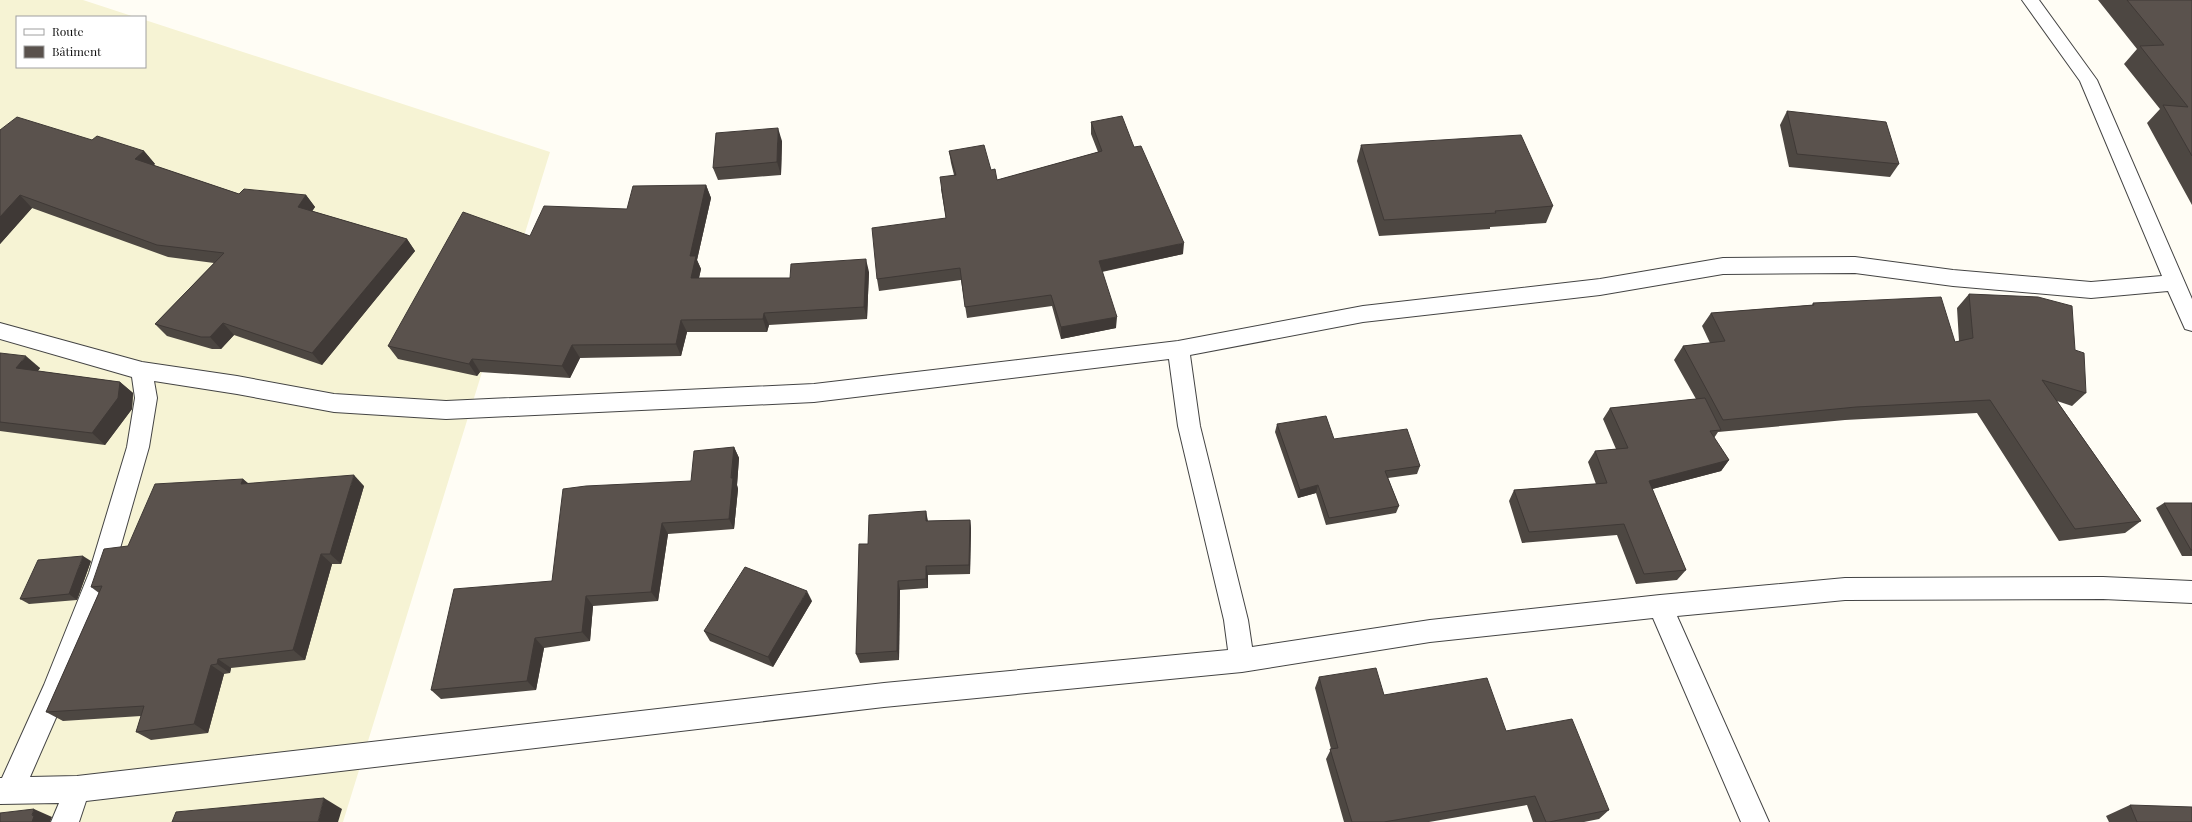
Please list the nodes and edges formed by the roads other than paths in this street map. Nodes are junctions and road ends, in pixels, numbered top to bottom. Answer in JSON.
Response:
{"nodes":[{"id":1,"x":2030,"y":0,"type":"edge"},
{"id":2,"x":2174,"y":284,"type":"junction"},
{"id":3,"x":2192,"y":323,"type":"edge"},
{"id":4,"x":0,"y":331,"type":"edge"},
{"id":5,"x":1178,"y":349,"type":"junction"},
{"id":6,"x":142,"y":371,"type":"junction"},
{"id":7,"x":2192,"y":592,"type":"edge"},
{"id":8,"x":1660,"y":606,"type":"junction"},
{"id":9,"x":1242,"y":660,"type":"junction"},
{"id":10,"x":77,"y":789,"type":"junction"},
{"id":11,"x":5,"y":791,"type":"edge"},
{"id":12,"x":65,"y":822,"type":"edge"},
{"id":13,"x":1755,"y":822,"type":"edge"}],
"edges":[{"from":1,"to":2,"type":"street"},
{"from":2,"to":3,"type":"street"},
{"from":2,"to":5,"type":"street"},
{"from":4,"to":6,"type":"street"},
{"from":5,"to":6,"type":"street"},
{"from":5,"to":9,"type":"street"},
{"from":6,"to":11,"type":"street"},
{"from":7,"to":8,"type":"street"},
{"from":8,"to":9,"type":"street"},
{"from":8,"to":13,"type":"street"},
{"from":9,"to":10,"type":"street"},
{"from":10,"to":11,"type":"street"},
{"from":10,"to":12,"type":"street"}]}
